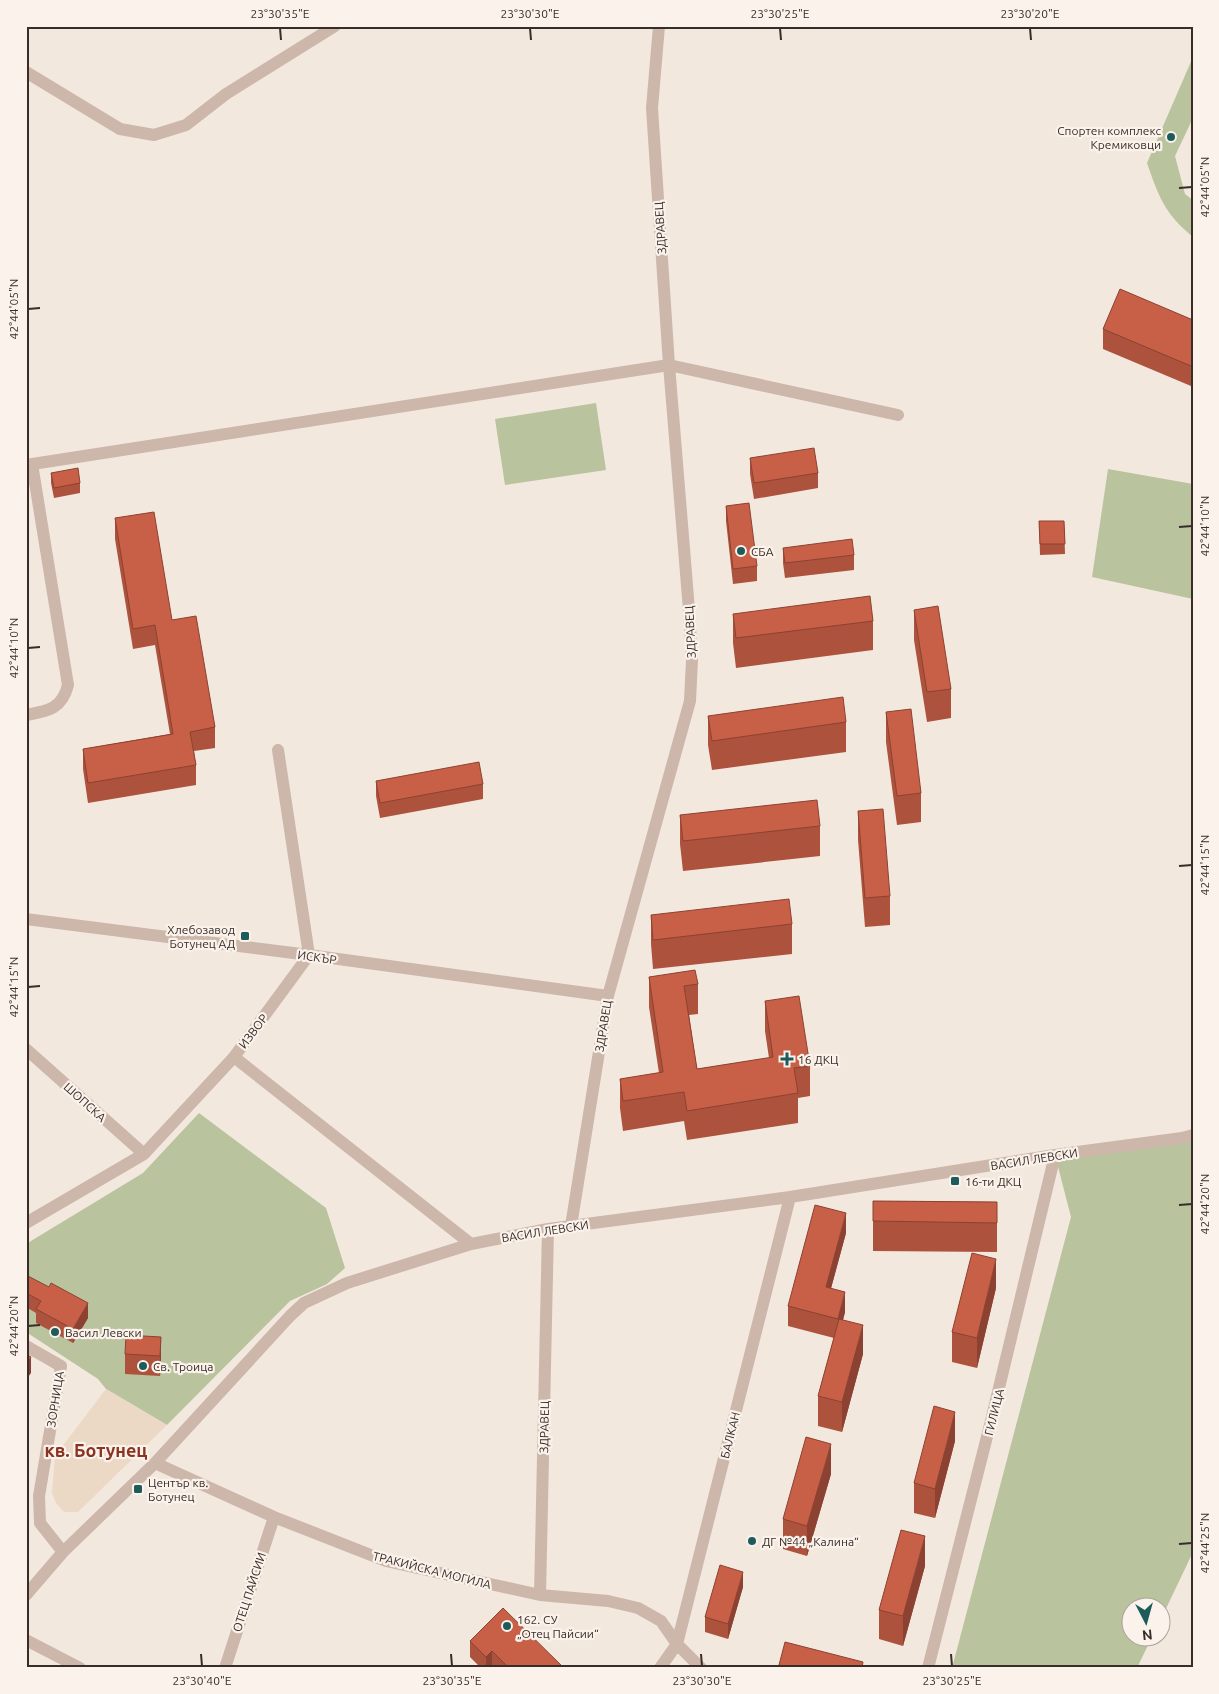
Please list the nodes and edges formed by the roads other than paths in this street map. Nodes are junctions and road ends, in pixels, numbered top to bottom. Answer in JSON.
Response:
{"nodes":[{"id":1,"x":335,"y":26,"type":"edge"},
{"id":2,"x":659,"y":26,"type":"edge"},
{"id":3,"x":26,"y":72,"type":"edge"},
{"id":4,"x":669,"y":365,"type":"junction"},
{"id":5,"x":898,"y":415,"type":"dead end"},
{"id":6,"x":29,"y":464,"type":"edge"},
{"id":7,"x":26,"y":715,"type":"edge"},
{"id":8,"x":278,"y":750,"type":"dead end"},
{"id":9,"x":26,"y":919,"type":"edge"},
{"id":10,"x":309,"y":956,"type":"junction"},
{"id":11,"x":608,"y":996,"type":"junction"},
{"id":12,"x":26,"y":1050,"type":"edge"},
{"id":13,"x":234,"y":1057,"type":"junction"},
{"id":14,"x":1193,"y":1135,"type":"edge"},
{"id":15,"x":144,"y":1154,"type":"junction"},
{"id":16,"x":1055,"y":1155,"type":"junction"},
{"id":17,"x":790,"y":1197,"type":"junction"},
{"id":18,"x":26,"y":1223,"type":"edge"},
{"id":19,"x":571,"y":1226,"type":"junction"},
{"id":20,"x":548,"y":1229,"type":"junction"},
{"id":21,"x":471,"y":1244,"type":"junction"},
{"id":22,"x":26,"y":1346,"type":"edge"},
{"id":23,"x":154,"y":1462,"type":"junction"},
{"id":24,"x":274,"y":1517,"type":"junction"},
{"id":25,"x":63,"y":1552,"type":"junction"},
{"id":26,"x":26,"y":1595,"type":"edge"},
{"id":27,"x":540,"y":1595,"type":"junction"},
{"id":28,"x":26,"y":1640,"type":"edge"},
{"id":29,"x":677,"y":1644,"type":"junction"},
{"id":30,"x":80,"y":1668,"type":"edge"},
{"id":31,"x":225,"y":1668,"type":"edge"},
{"id":32,"x":660,"y":1668,"type":"edge"},
{"id":33,"x":701,"y":1668,"type":"edge"},
{"id":34,"x":928,"y":1668,"type":"edge"}],
"edges":[{"from":1,"to":3,"type":"street"},
{"from":2,"to":4,"type":"street","name":"ЗДРАВЕЦ"},
{"from":4,"to":5,"type":"street"},
{"from":4,"to":6,"type":"street"},
{"from":4,"to":11,"type":"street","name":"ЗДРАВЕЦ"},
{"from":6,"to":7,"type":"street"},
{"from":8,"to":10,"type":"street"},
{"from":9,"to":10,"type":"street","name":"ИСКЪР"},
{"from":10,"to":11,"type":"street","name":"ИСКЪР"},
{"from":10,"to":13,"type":"street","name":"ИЗВОР"},
{"from":11,"to":19,"type":"street","name":"ЗДРАВЕЦ"},
{"from":12,"to":15,"type":"street","name":"ШОПСКА"},
{"from":13,"to":15,"type":"street","name":"ИЗВОР"},
{"from":13,"to":21,"type":"street"},
{"from":14,"to":16,"type":"street","name":"ВАСИЛ ЛЕВСКИ"},
{"from":15,"to":18,"type":"street","name":"ИЗВОР"},
{"from":16,"to":17,"type":"street","name":"ВАСИЛ ЛЕВСКИ"},
{"from":16,"to":34,"type":"street","name":"ГИЛИЦА"},
{"from":17,"to":19,"type":"street","name":"ВАСИЛ ЛЕВСКИ"},
{"from":17,"to":29,"type":"street","name":"БАЛКАН"},
{"from":19,"to":20,"type":"street","name":"ВАСИЛ ЛЕВСКИ"},
{"from":20,"to":21,"type":"street","name":"ВАСИЛ ЛЕВСКИ"},
{"from":20,"to":27,"type":"street","name":"ЗДРАВЕЦ"},
{"from":21,"to":23,"type":"street","name":"ВАСИЛ ЛЕВСКИ"},
{"from":22,"to":25,"type":"street","name":"ЗОРНИЦА"},
{"from":23,"to":24,"type":"street","name":"ТРАКИЙСКА МОГИЛА"},
{"from":23,"to":25,"type":"street","name":"ВАСИЛ ЛЕВСКИ"},
{"from":24,"to":27,"type":"street","name":"ТРАКИЙСКА МОГИЛА"},
{"from":24,"to":31,"type":"street","name":"ОТЕЦ ПАЙСИИ"},
{"from":25,"to":26,"type":"street","name":"ВАСИЛ ЛЕВСКИ"},
{"from":27,"to":29,"type":"street","name":"ТРАКИЙСКА МОГИЛА"},
{"from":28,"to":30,"type":"street"},
{"from":29,"to":32,"type":"street","name":"БАЛКАН"},
{"from":29,"to":33,"type":"street","name":"ТРАКИЙСКА МОГИЛА"}]}
